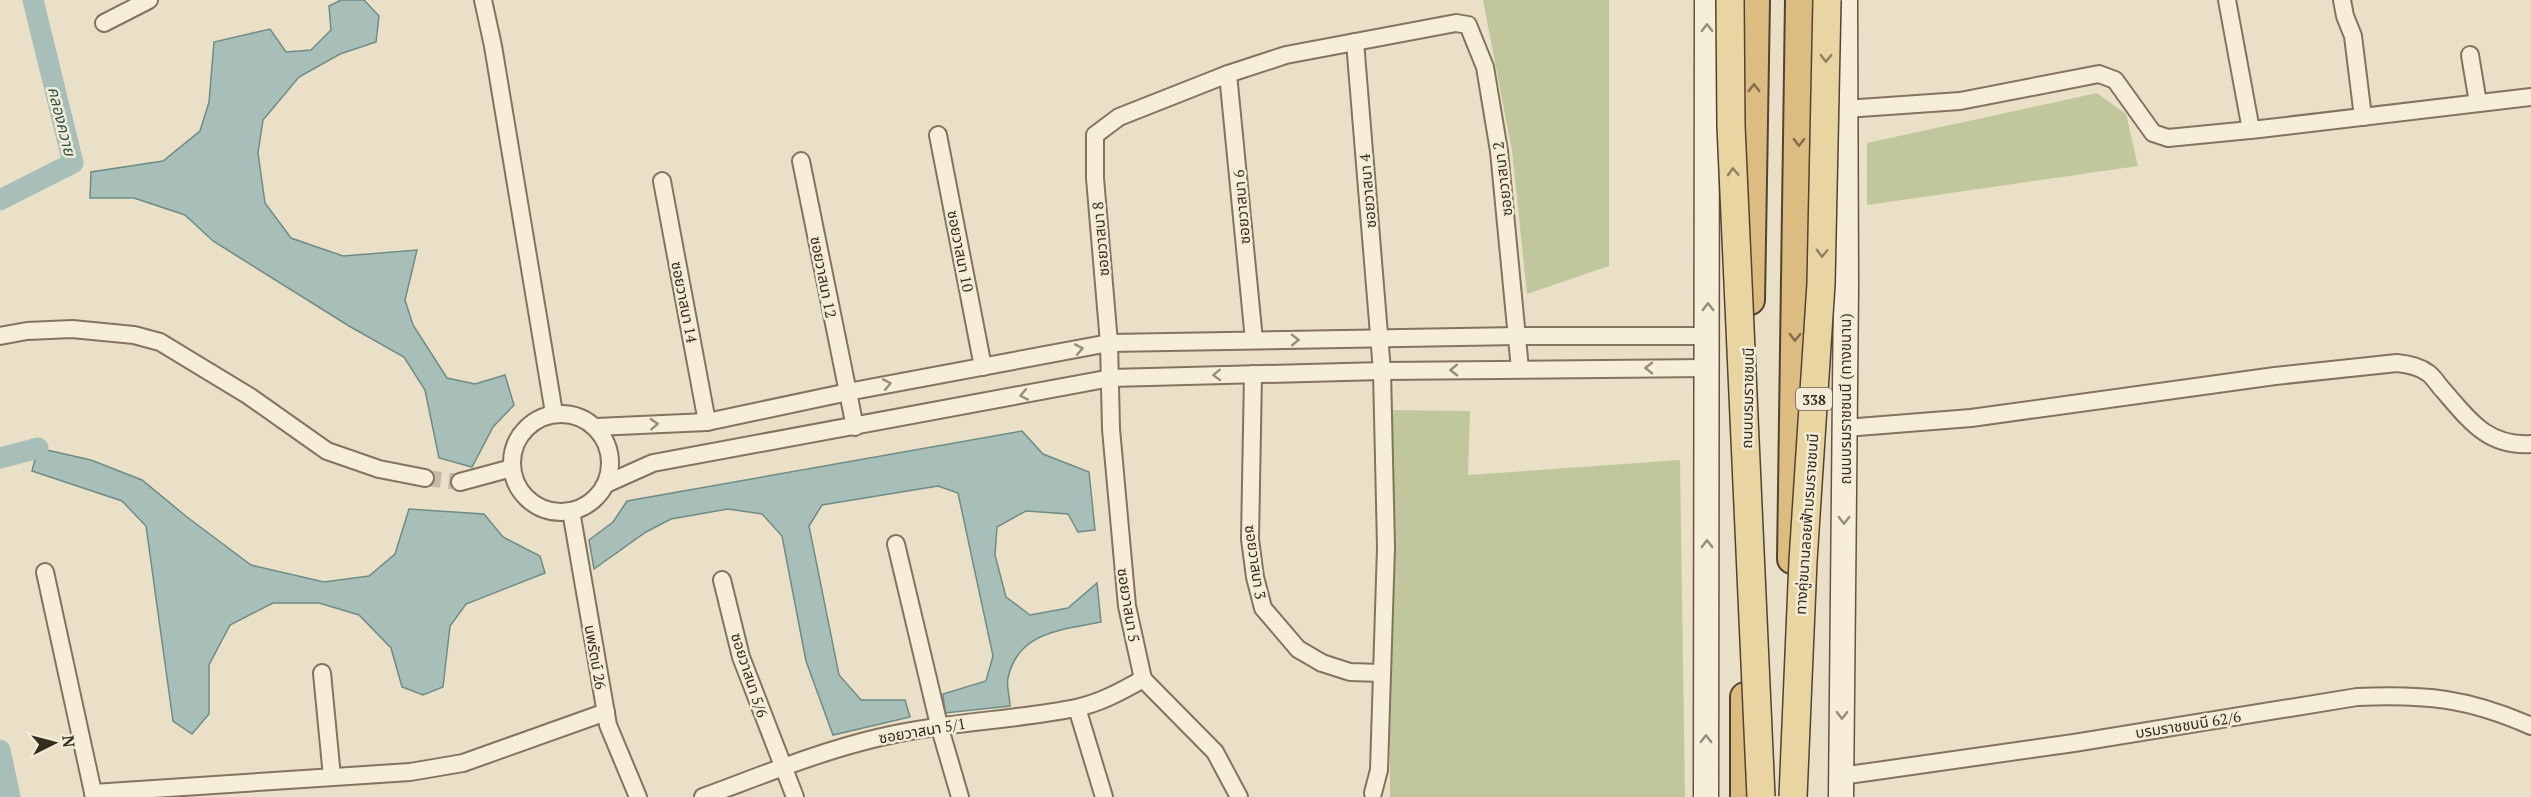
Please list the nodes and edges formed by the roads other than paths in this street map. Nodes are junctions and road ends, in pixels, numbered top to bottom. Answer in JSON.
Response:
{"nodes":[{"id":1,"x":149,"y":0,"type":"edge"},
{"id":2,"x":483,"y":0,"type":"edge"},
{"id":3,"x":1707,"y":0,"type":"edge"},
{"id":4,"x":1730,"y":0,"type":"edge"},
{"id":5,"x":1755,"y":0,"type":"edge"},
{"id":6,"x":1800,"y":0,"type":"edge"},
{"id":7,"x":1827,"y":0,"type":"edge"},
{"id":8,"x":1847,"y":0,"type":"edge"},
{"id":9,"x":2227,"y":0,"type":"edge"},
{"id":10,"x":2342,"y":0,"type":"edge"},
{"id":11,"x":104,"y":23,"type":"dead end"},
{"id":12,"x":1355,"y":42,"type":"junction"},
{"id":13,"x":2470,"y":55,"type":"dead end"},
{"id":14,"x":1228,"y":74,"type":"junction"},
{"id":15,"x":2531,"y":97,"type":"edge"},
{"id":16,"x":2478,"y":103,"type":"junction"},
{"id":17,"x":1845,"y":109,"type":"junction"},
{"id":18,"x":2364,"y":117,"type":"junction"},
{"id":19,"x":2251,"y":130,"type":"junction"},
{"id":20,"x":938,"y":135,"type":"dead end"},
{"id":21,"x":801,"y":161,"type":"dead end"},
{"id":22,"x":662,"y":182,"type":"dead end"},
{"id":23,"x":0,"y":336,"type":"edge"},
{"id":24,"x":1518,"y":336,"type":"junction"},
{"id":25,"x":1708,"y":336,"type":"junction"},
{"id":26,"x":1379,"y":339,"type":"junction"},
{"id":27,"x":1254,"y":340,"type":"junction"},
{"id":28,"x":1109,"y":343,"type":"junction"},
{"id":29,"x":983,"y":367,"type":"junction"},
{"id":30,"x":1708,"y":368,"type":"junction"},
{"id":31,"x":1520,"y":369,"type":"junction"},
{"id":32,"x":1382,"y":371,"type":"junction"},
{"id":33,"x":1253,"y":374,"type":"junction"},
{"id":34,"x":1111,"y":378,"type":"junction"},
{"id":35,"x":848,"y":392,"type":"junction"},
{"id":36,"x":554,"y":413,"type":"junction"},
{"id":37,"x":707,"y":422,"type":"junction"},
{"id":38,"x":596,"y":427,"type":"junction"},
{"id":39,"x":855,"y":427,"type":"junction"},
{"id":40,"x":1845,"y":428,"type":"junction"},
{"id":41,"x":2531,"y":444,"type":"edge"},
{"id":42,"x":512,"y":468,"type":"junction"},
{"id":43,"x":425,"y":478,"type":"tunnel mouth"},
{"id":44,"x":460,"y":482,"type":"tunnel mouth"},
{"id":45,"x":606,"y":484,"type":"junction"},
{"id":46,"x":571,"y":511,"type":"junction"},
{"id":47,"x":896,"y":544,"type":"dead end"},
{"id":48,"x":45,"y":572,"type":"dead end"},
{"id":49,"x":722,"y":580,"type":"dead end"},
{"id":50,"x":322,"y":673,"type":"dead end"},
{"id":51,"x":1381,"y":674,"type":"junction"},
{"id":52,"x":1143,"y":679,"type":"junction"},
{"id":53,"x":1077,"y":708,"type":"junction"},
{"id":54,"x":606,"y":712,"type":"junction"},
{"id":55,"x":939,"y":725,"type":"junction"},
{"id":56,"x":2531,"y":726,"type":"edge"},
{"id":57,"x":783,"y":768,"type":"junction"},
{"id":58,"x":332,"y":777,"type":"junction"},
{"id":59,"x":1841,"y":787,"type":"edge"},
{"id":60,"x":1373,"y":794,"type":"dead end"},
{"id":61,"x":94,"y":795,"type":"edge"},
{"id":62,"x":638,"y":797,"type":"edge"},
{"id":63,"x":703,"y":797,"type":"edge"},
{"id":64,"x":795,"y":797,"type":"edge"},
{"id":65,"x":960,"y":797,"type":"edge"},
{"id":66,"x":1104,"y":797,"type":"edge"},
{"id":67,"x":1239,"y":797,"type":"edge"},
{"id":68,"x":1706,"y":797,"type":"edge"},
{"id":69,"x":1745,"y":797,"type":"edge"},
{"id":70,"x":1761,"y":797,"type":"edge"},
{"id":71,"x":1794,"y":797,"type":"edge"}],
"edges":[{"from":1,"to":11,"type":"street"},
{"from":2,"to":36,"type":"street"},
{"from":25,"to":3,"type":"main road","one_way":true},
{"from":70,"to":4,"type":"main road","one_way":true,"bridge":true},
{"from":69,"to":5,"type":"highway","name":"ถนนบรมราชชนนี","one_way":true},
{"from":6,"to":71,"type":"highway","number":"338","one_way":true},
{"from":7,"to":71,"type":"main road","name":"ทางคู่ขนานลอยฟ้าบรมราชชนนี","number":"338","one_way":true,"bridge":true},
{"from":8,"to":17,"type":"main road","name":"ถนนบรมราชชนนี (ทางขนาน)","number":"338"},
{"from":9,"to":19,"type":"street"},
{"from":10,"to":18,"type":"street"},
{"from":12,"to":14,"type":"street"},
{"from":12,"to":24,"type":"street","name":"ซอยวาสนา 2"},
{"from":12,"to":26,"type":"street","name":"ซอยวาสนา 4"},
{"from":13,"to":16,"type":"street"},
{"from":14,"to":27,"type":"street","name":"ซอยวาสนา 6"},
{"from":14,"to":28,"type":"street","name":"ซอยวาสนา 8"},
{"from":15,"to":16,"type":"street"},
{"from":16,"to":18,"type":"street"},
{"from":17,"to":19,"type":"street"},
{"from":17,"to":40,"type":"main road","name":"ถนนบรมราชชนนี (ทางขนาน)","number":"338"},
{"from":18,"to":19,"type":"street"},
{"from":20,"to":29,"type":"street","name":"ซอยวาสนา 10"},
{"from":21,"to":35,"type":"street","name":"ซอยวาสนา 12"},
{"from":22,"to":37,"type":"street","name":"ซอยวาสนา 14"},
{"from":23,"to":43,"type":"street"},
{"from":24,"to":25,"type":"street"},
{"from":24,"to":26,"type":"street"},
{"from":24,"to":31,"type":"street","name":"ซอยวาสนา 2"},
{"from":25,"to":30,"type":"main road"},
{"from":27,"to":26,"type":"street","one_way":true},
{"from":26,"to":32,"type":"street","name":"ซอยวาสนา 4"},
{"from":27,"to":28,"type":"street"},
{"from":29,"to":28,"type":"street","one_way":true},
{"from":28,"to":34,"type":"street","name":"ซอยวาสนา 8"},
{"from":35,"to":29,"type":"street","one_way":true},
{"from":30,"to":31,"type":"street","one_way":true},
{"from":68,"to":30,"type":"main road","one_way":true},
{"from":31,"to":32,"type":"street","one_way":true},
{"from":32,"to":33,"type":"street"},
{"from":32,"to":51,"type":"street","name":"ซอยวาสนา 4"},
{"from":33,"to":34,"type":"street","one_way":true},
{"from":33,"to":51,"type":"street","name":"ซอยวาสนา 3"},
{"from":34,"to":39,"type":"street","one_way":true},
{"from":34,"to":52,"type":"street","name":"ซอยวาสนา 5"},
{"from":35,"to":37,"type":"street"},
{"from":35,"to":39,"type":"street","name":"ซอยวาสนา 12"},
{"from":36,"to":38,"type":"street"},
{"from":36,"to":42,"type":"street"},
{"from":38,"to":37,"type":"street","one_way":true},
{"from":38,"to":45,"type":"street"},
{"from":39,"to":45,"type":"street"},
{"from":40,"to":41,"type":"street"},
{"from":40,"to":59,"type":"main road","name":"ถนนบรมราชชนนี (ทางขนาน)","number":"338","one_way":true},
{"from":42,"to":44,"type":"street"},
{"from":42,"to":46,"type":"street"},
{"from":45,"to":46,"type":"street"},
{"from":46,"to":54,"type":"street","name":"นพรัตน์ 26"},
{"from":47,"to":55,"type":"street"},
{"from":48,"to":61,"type":"street"},
{"from":49,"to":57,"type":"street","name":"ซอยวาสนา 5/6"},
{"from":50,"to":58,"type":"street"},
{"from":51,"to":60,"type":"street","name":"ซอยวาสนา 4"},
{"from":52,"to":53,"type":"street","name":"ซอยวาสนา 5/1"},
{"from":52,"to":67,"type":"street"},
{"from":53,"to":55,"type":"street","name":"ซอยวาสนา 5/1"},
{"from":53,"to":66,"type":"street"},
{"from":54,"to":58,"type":"street"},
{"from":54,"to":62,"type":"street","name":"นพรัตน์ 26"},
{"from":55,"to":57,"type":"street","name":"ซอยวาสนา 5/1"},
{"from":55,"to":65,"type":"street"},
{"from":56,"to":59,"type":"street","name":"บรมราชชนนี 62/6"},
{"from":57,"to":63,"type":"street","name":"ซอยวาสนา 5/1"},
{"from":57,"to":64,"type":"street","name":"ซอยวาสนา 5/6"},
{"from":58,"to":61,"type":"street"}]}
